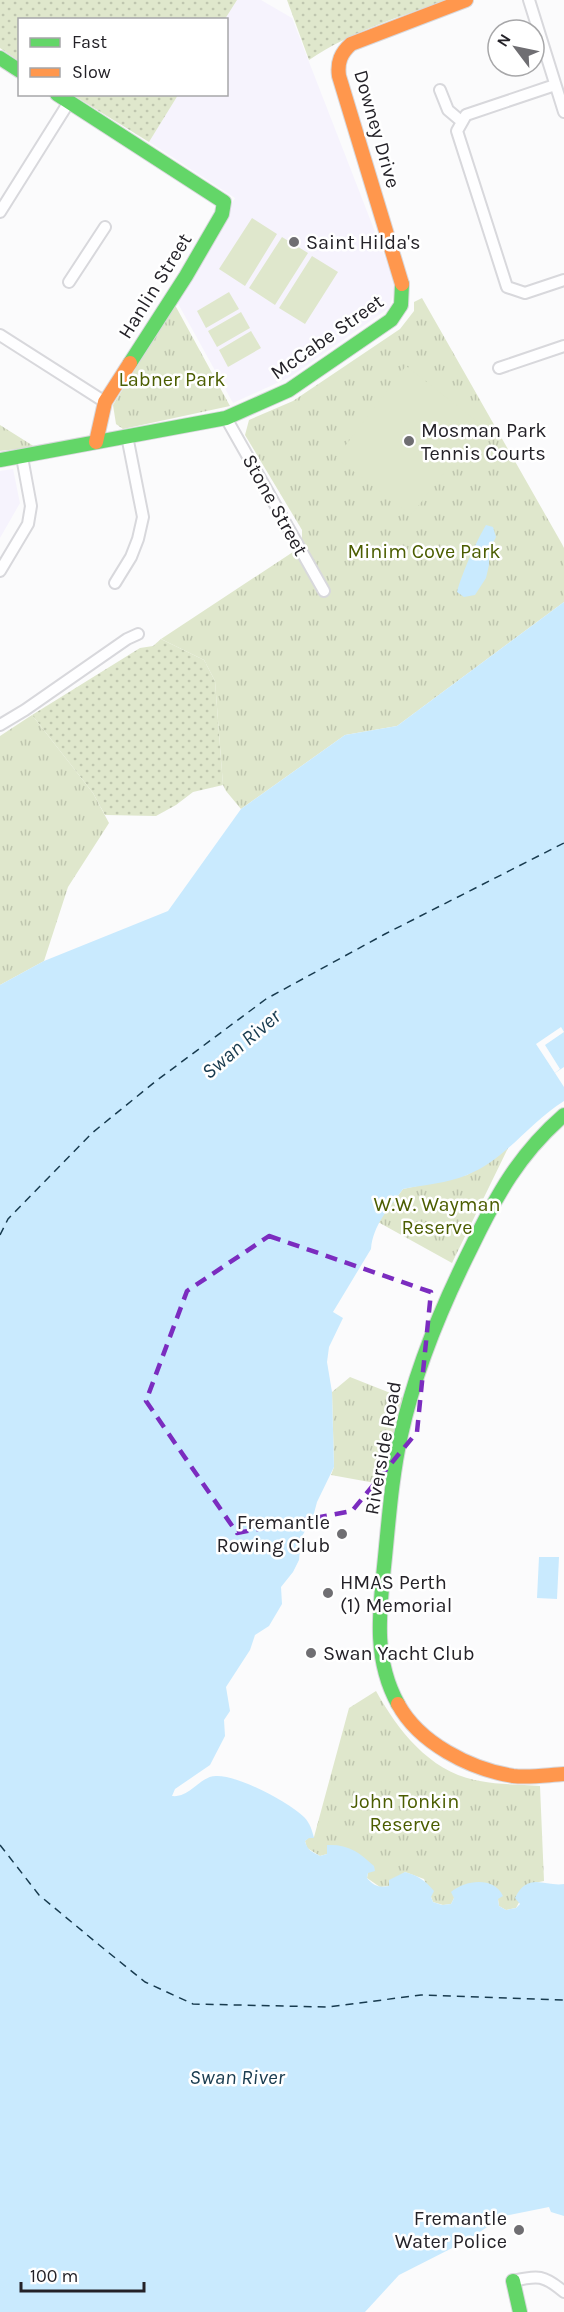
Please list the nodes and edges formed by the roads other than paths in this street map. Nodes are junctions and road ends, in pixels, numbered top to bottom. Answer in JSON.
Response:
{"nodes":[{"id":1,"x":466,"y":0,"type":"edge"},
{"id":2,"x":529,"y":0,"type":"edge"},
{"id":3,"x":0,"y":58,"type":"edge"},
{"id":4,"x":18,"y":70,"type":"edge"},
{"id":5,"x":555,"y":85,"type":"junction"},
{"id":6,"x":440,"y":90,"type":"dead end"},
{"id":7,"x":63,"y":98,"type":"edge"},
{"id":8,"x":564,"y":112,"type":"edge"},
{"id":9,"x":461,"y":121,"type":"junction"},
{"id":10,"x":0,"y":212,"type":"edge"},
{"id":11,"x":105,"y":226,"type":"dead end"},
{"id":12,"x":401,"y":278,"type":"joint"},
{"id":13,"x":564,"y":280,"type":"edge"},
{"id":14,"x":69,"y":282,"type":"dead end"},
{"id":15,"x":0,"y":335,"type":"edge"},
{"id":16,"x":564,"y":346,"type":"edge"},
{"id":17,"x":499,"y":368,"type":"dead end"},
{"id":18,"x":105,"y":402,"type":"junction"},
{"id":19,"x":226,"y":418,"type":"junction"},
{"id":20,"x":127,"y":436,"type":"junction"},
{"id":21,"x":103,"y":441,"type":"junction"},
{"id":22,"x":22,"y":457,"type":"junction"},
{"id":23,"x":0,"y":460,"type":"edge"},
{"id":24,"x":0,"y":571,"type":"edge"},
{"id":25,"x":115,"y":583,"type":"dead end"},
{"id":26,"x":324,"y":591,"type":"dead end"},
{"id":27,"x":138,"y":634,"type":"dead end"},
{"id":28,"x":0,"y":725,"type":"edge"},
{"id":29,"x":564,"y":1115,"type":"edge"},
{"id":30,"x":564,"y":1769,"type":"edge"},
{"id":31,"x":497,"y":1771,"type":"junction"},
{"id":32,"x":564,"y":1774,"type":"edge"},
{"id":33,"x":513,"y":2281,"type":"joint"},
{"id":34,"x":564,"y":2292,"type":"edge"},
{"id":35,"x":520,"y":2312,"type":"edge"}],
"edges":[{"from":1,"to":12,"type":"street","name":"Downey Drive"},
{"from":2,"to":5,"type":"street"},
{"from":3,"to":4,"type":"street"},
{"from":5,"to":8,"type":"street"},
{"from":5,"to":9,"type":"street"},
{"from":6,"to":9,"type":"street"},
{"from":7,"to":10,"type":"street"},
{"from":7,"to":18,"type":"street","name":"Hanlin Street"},
{"from":9,"to":13,"type":"street"},
{"from":11,"to":14,"type":"street"},
{"from":12,"to":19,"type":"street","name":"McCabe Street"},
{"from":15,"to":18,"type":"street"},
{"from":16,"to":17,"type":"street"},
{"from":18,"to":21,"type":"street","name":"Hanlin Street"},
{"from":19,"to":20,"type":"street","name":"McCabe Street"},
{"from":19,"to":26,"type":"street","name":"Stone Street"},
{"from":20,"to":21,"type":"street","name":"McCabe Street"},
{"from":20,"to":25,"type":"street"},
{"from":21,"to":22,"type":"street","name":"McCabe Street"},
{"from":22,"to":23,"type":"street","name":"McCabe Street"},
{"from":22,"to":24,"type":"street"},
{"from":27,"to":28,"type":"street"},
{"from":29,"to":31,"type":"street","name":"Riverside Road"},
{"from":30,"to":31,"type":"street","name":"Riverside Road"},
{"from":31,"to":32,"type":"street","name":"Riverside Road"},
{"from":33,"to":34,"type":"street"},
{"from":33,"to":35,"type":"street"}]}
